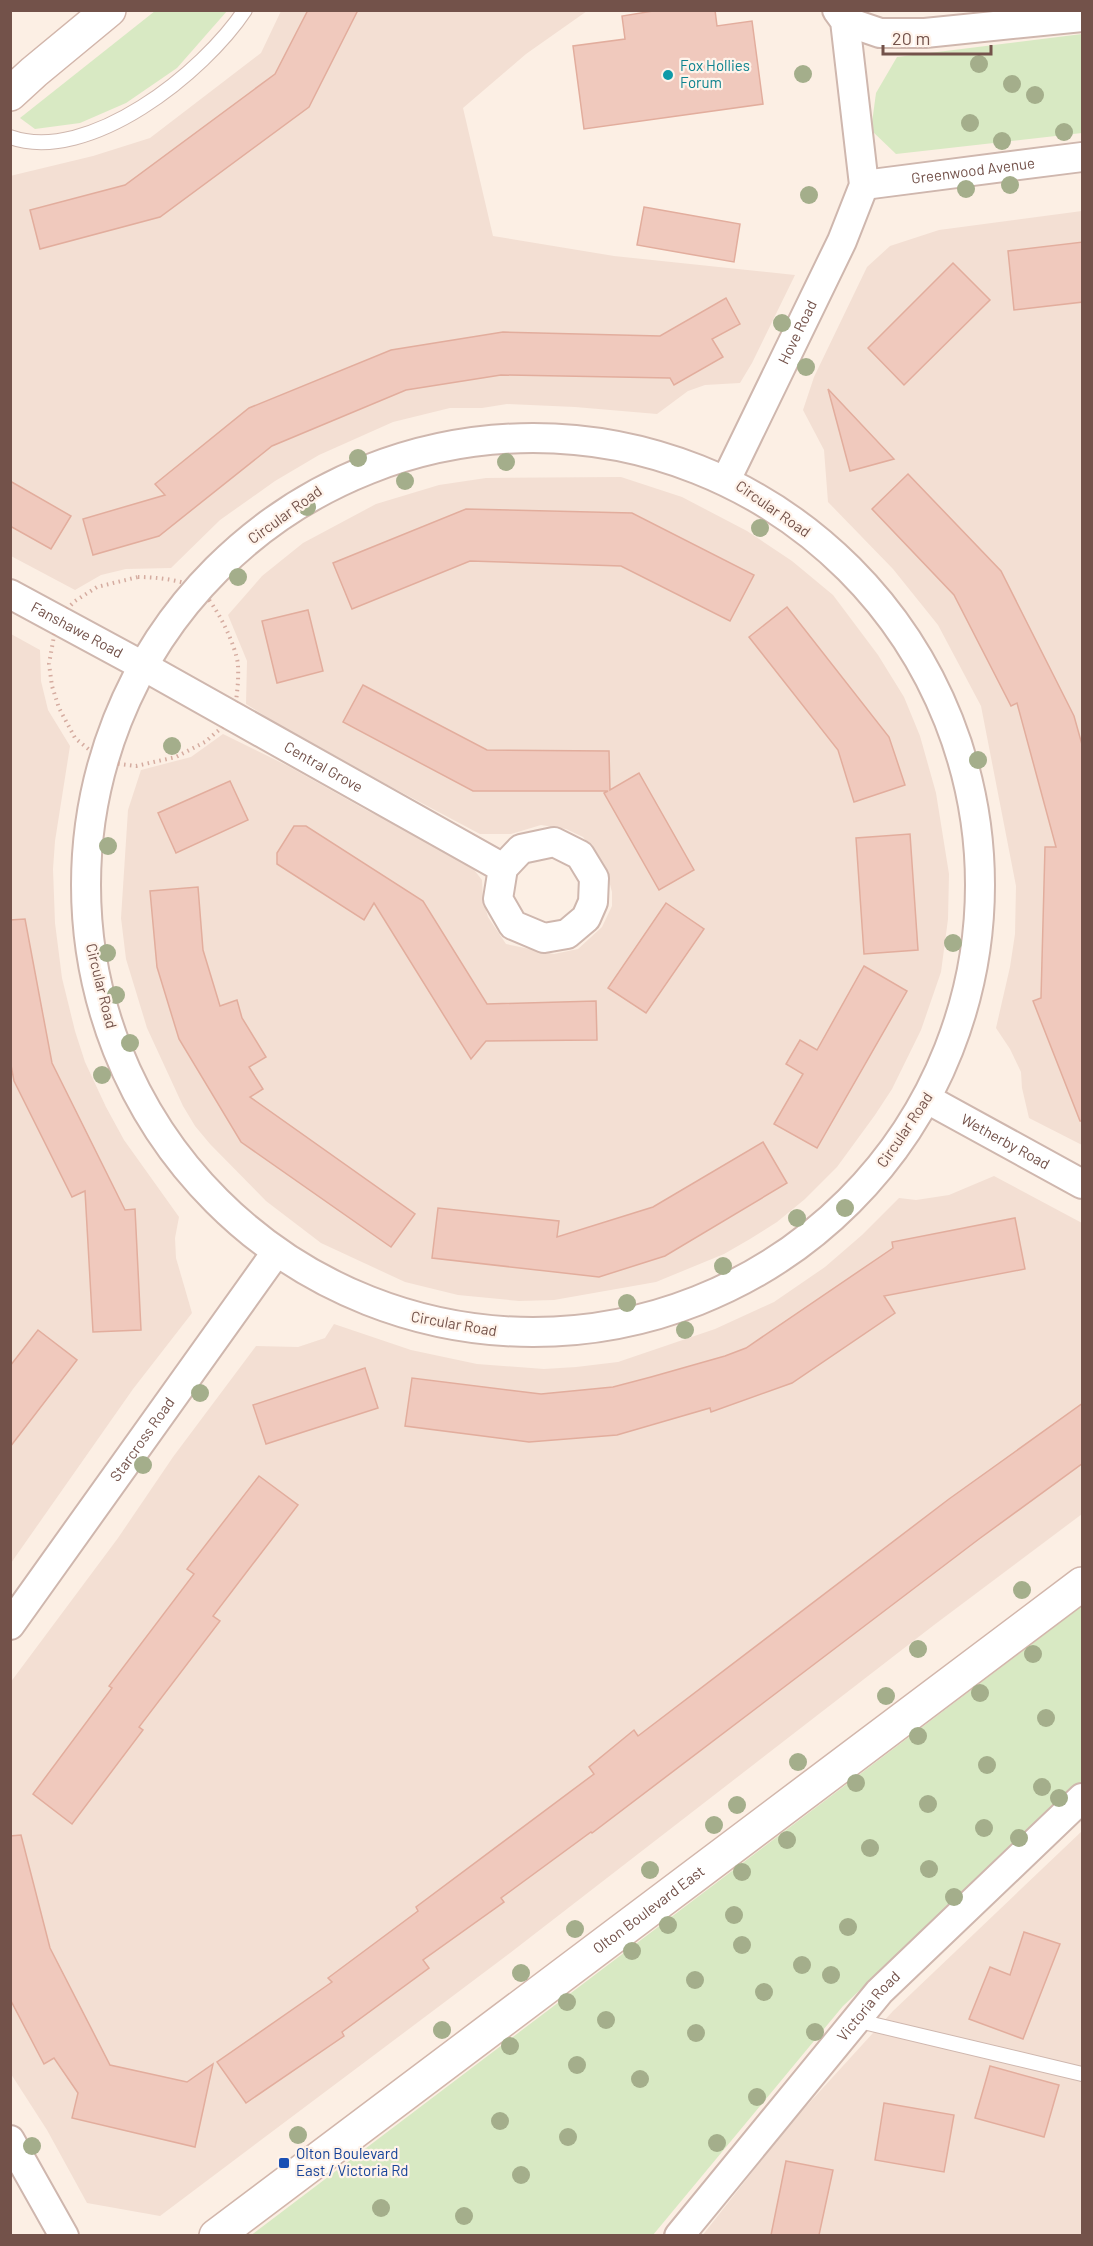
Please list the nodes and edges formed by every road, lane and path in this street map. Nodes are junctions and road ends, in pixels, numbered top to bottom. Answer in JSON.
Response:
{"nodes":[{"id":1,"x":109,"y":10,"type":"edge"},
{"id":2,"x":245,"y":10,"type":"edge"},
{"id":3,"x":841,"y":16,"type":"edge"},
{"id":4,"x":1083,"y":17,"type":"edge"},
{"id":5,"x":10,"y":94,"type":"edge"},
{"id":6,"x":10,"y":137,"type":"edge"},
{"id":7,"x":1083,"y":157,"type":"edge"},
{"id":8,"x":864,"y":185,"type":"junction"},
{"id":9,"x":727,"y":478,"type":"junction"},
{"id":10,"x":10,"y":594,"type":"edge"},
{"id":11,"x":145,"y":667,"type":"junction"},
{"id":12,"x":503,"y":868,"type":"dead end"},
{"id":13,"x":929,"y":1100,"type":"junction"},
{"id":14,"x":1083,"y":1184,"type":"edge"},
{"id":15,"x":275,"y":1254,"type":"junction"},
{"id":16,"x":1083,"y":1584,"type":"edge"},
{"id":17,"x":10,"y":1625,"type":"edge"},
{"id":18,"x":1083,"y":1798,"type":"edge"},
{"id":19,"x":855,"y":2020,"type":"junction"},
{"id":20,"x":1083,"y":2074,"type":"edge"},
{"id":21,"x":10,"y":2140,"type":"edge"},
{"id":22,"x":64,"y":2235,"type":"edge"},
{"id":23,"x":216,"y":2235,"type":"edge"},
{"id":24,"x":679,"y":2235,"type":"edge"}],
"edges":[{"from":1,"to":5,"type":"main road"},
{"from":2,"to":6,"type":"lane"},
{"from":3,"to":4,"type":"street"},
{"from":3,"to":8,"type":"street"},
{"from":7,"to":8,"type":"street","name":"Greenwood Avenue"},
{"from":8,"to":9,"type":"street","name":"Hove Road"},
{"from":9,"to":11,"type":"street","name":"Circular Road"},
{"from":9,"to":13,"type":"street","name":"Circular Road"},
{"from":10,"to":11,"type":"street","name":"Fanshawe Road"},
{"from":11,"to":12,"type":"street","name":"Central Grove"},
{"from":11,"to":15,"type":"street","name":"Circular Road"},
{"from":13,"to":14,"type":"street","name":"Wetherby Road"},
{"from":13,"to":15,"type":"street","name":"Circular Road"},
{"from":15,"to":17,"type":"street","name":"Starcross Road"},
{"from":16,"to":23,"type":"main road","name":"Olton Boulevard East"},
{"from":18,"to":19,"type":"street","name":"Victoria Road"},
{"from":19,"to":20,"type":"lane"},
{"from":19,"to":24,"type":"street","name":"Victoria Road"},
{"from":21,"to":22,"type":"street"}]}
